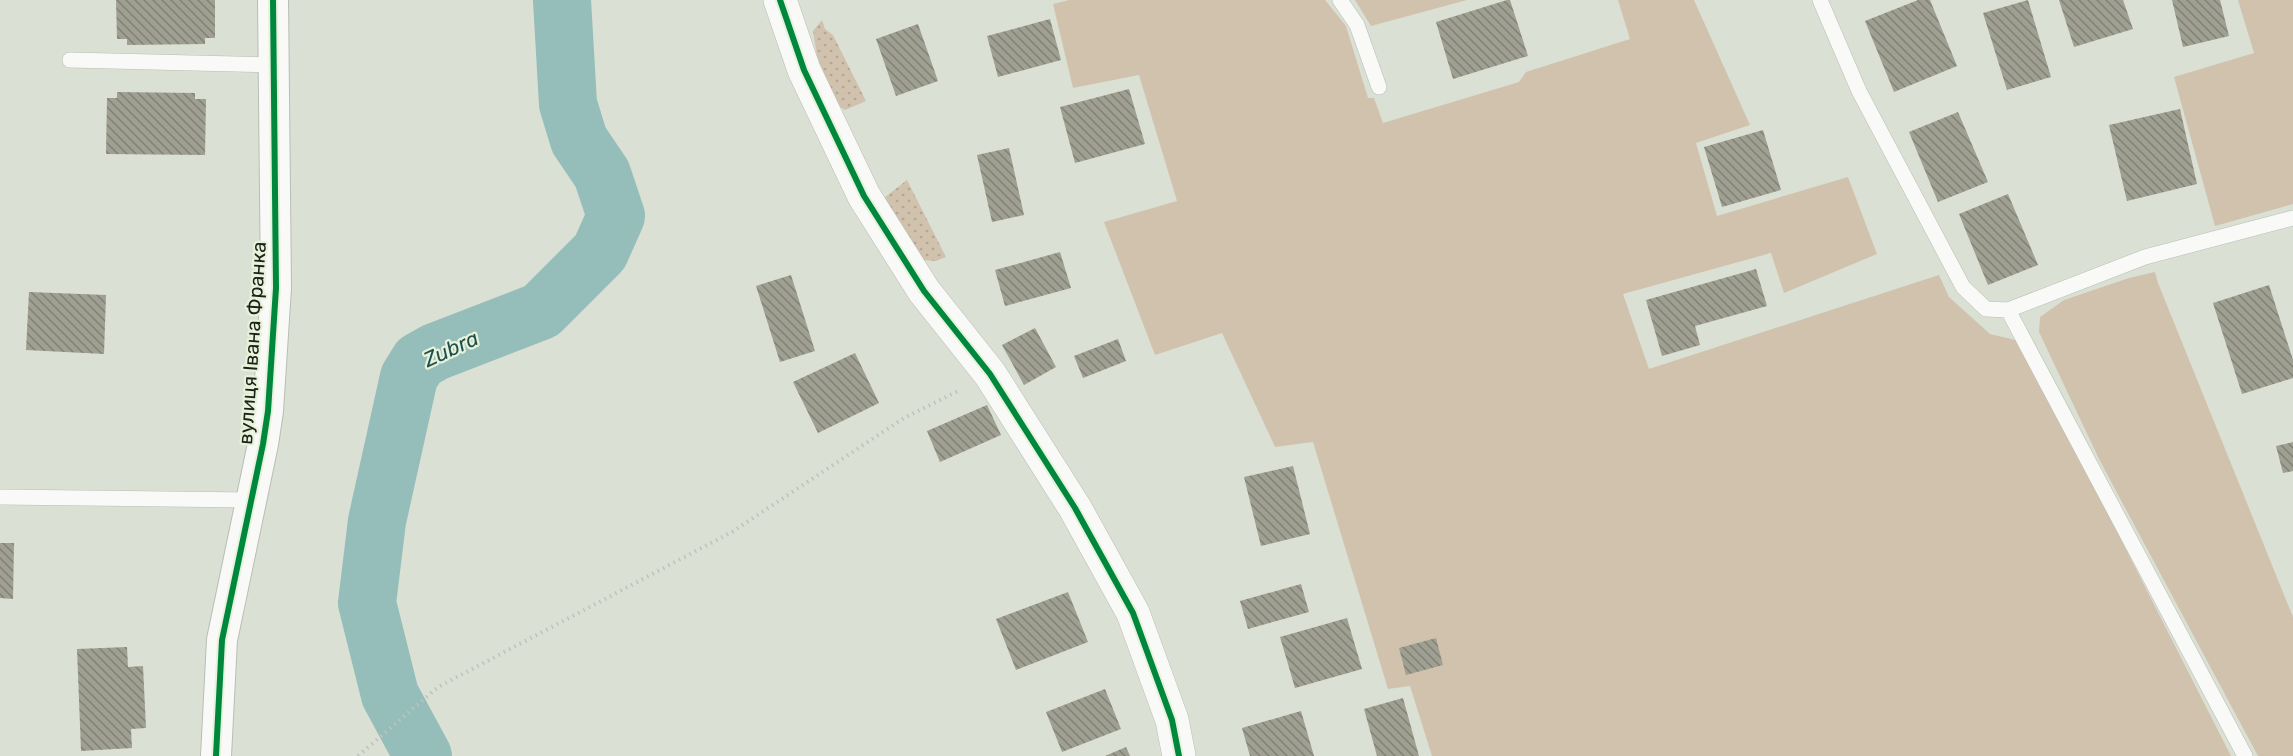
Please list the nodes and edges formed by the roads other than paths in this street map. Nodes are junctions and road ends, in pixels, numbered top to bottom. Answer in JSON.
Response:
{"nodes":[{"id":1,"x":273,"y":0,"type":"edge"},
{"id":2,"x":780,"y":0,"type":"edge"},
{"id":3,"x":1340,"y":0,"type":"edge"},
{"id":4,"x":1820,"y":0,"type":"edge"},
{"id":5,"x":70,"y":60,"type":"dead end"},
{"id":6,"x":275,"y":64,"type":"junction"},
{"id":7,"x":1379,"y":87,"type":"dead end"},
{"id":8,"x":2293,"y":218,"type":"edge"},
{"id":9,"x":2008,"y":310,"type":"junction"},
{"id":10,"x":0,"y":497,"type":"edge"},
{"id":11,"x":250,"y":500,"type":"junction"},
{"id":12,"x":216,"y":756,"type":"edge"},
{"id":13,"x":1179,"y":756,"type":"edge"},
{"id":14,"x":2246,"y":756,"type":"edge"}],
"edges":[{"from":1,"to":6,"type":"street","name":"вулиця Івана Франка"},
{"from":2,"to":13,"type":"street"},
{"from":3,"to":7,"type":"lane"},
{"from":4,"to":9,"type":"lane"},
{"from":5,"to":6,"type":"lane"},
{"from":6,"to":11,"type":"street","name":"вулиця Івана Франка"},
{"from":8,"to":9,"type":"lane"},
{"from":9,"to":14,"type":"lane"},
{"from":10,"to":11,"type":"lane"},
{"from":11,"to":12,"type":"street","name":"вулиця Івана Франка"}]}
